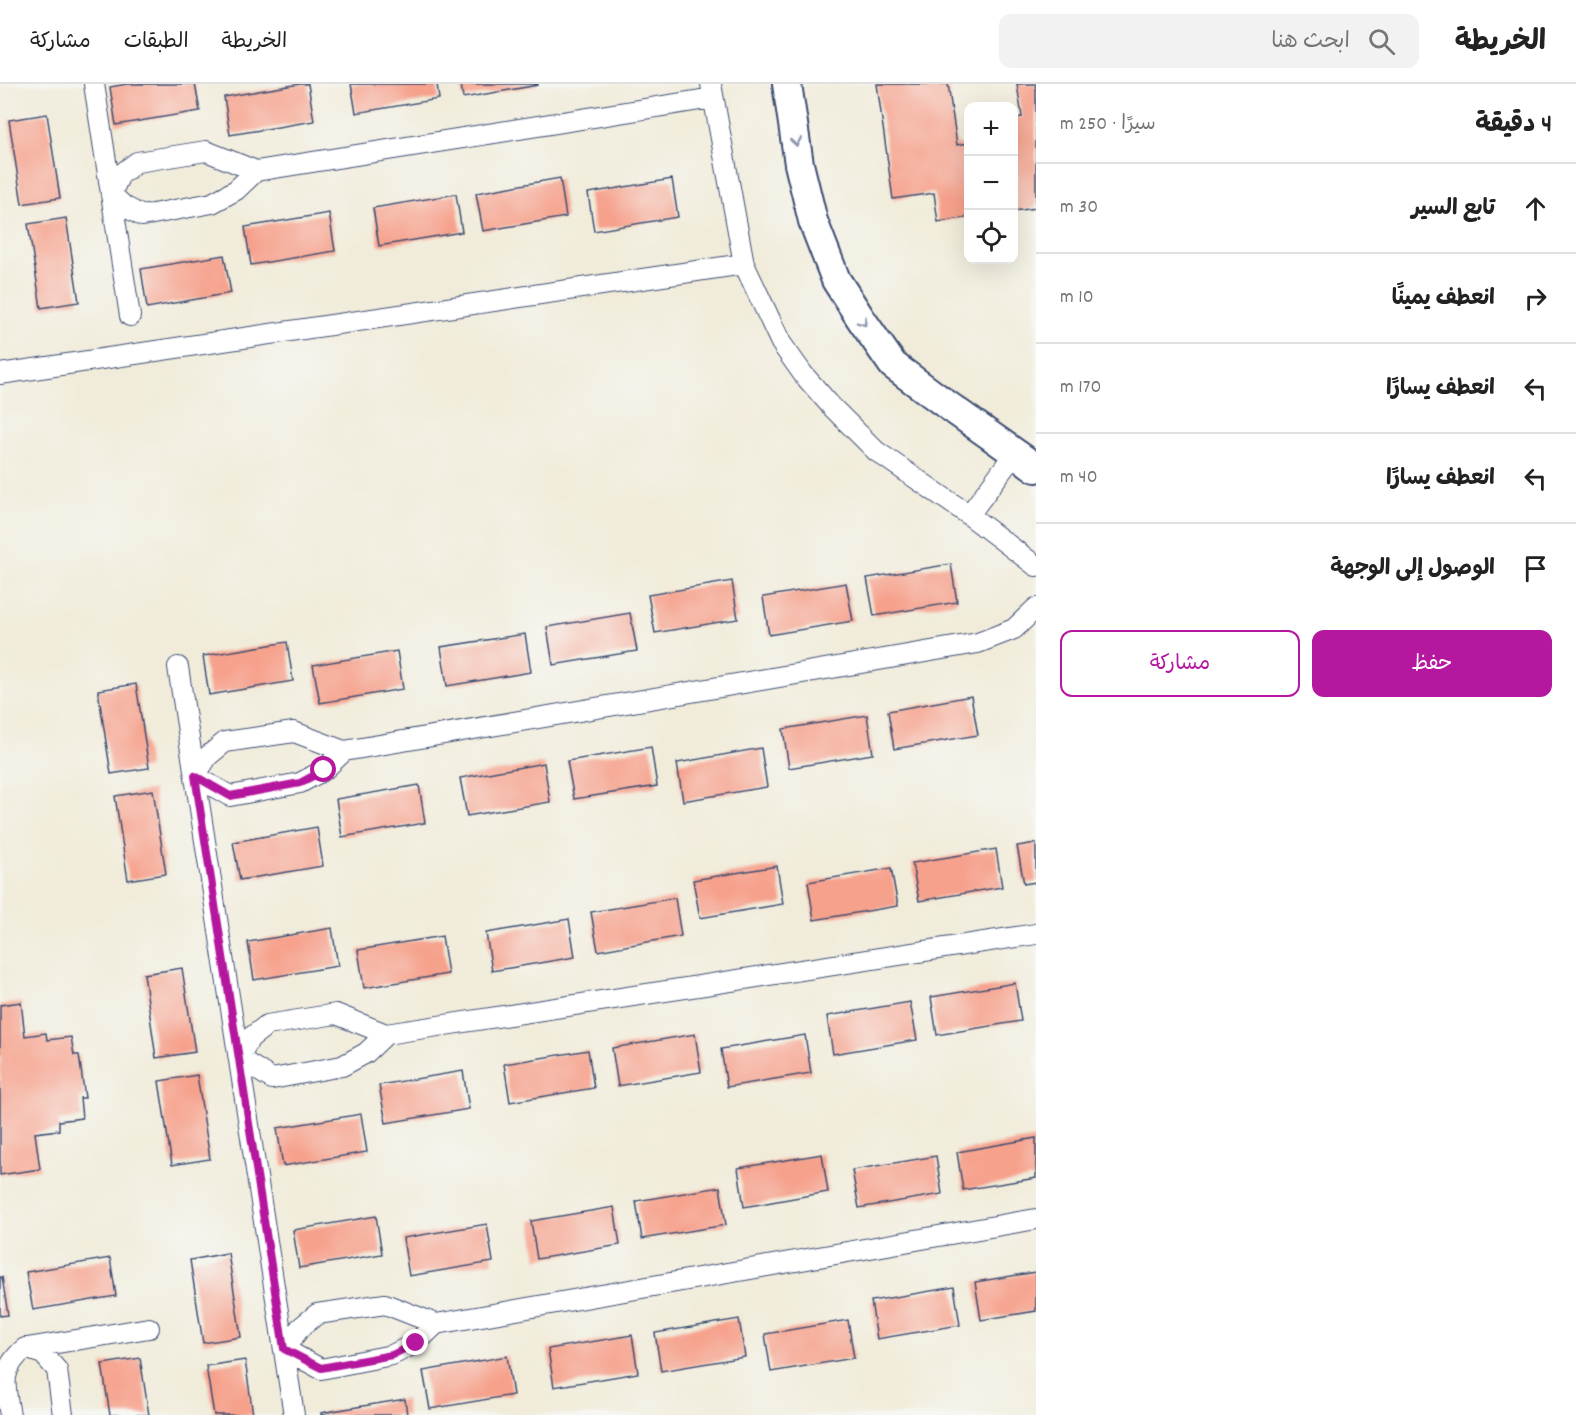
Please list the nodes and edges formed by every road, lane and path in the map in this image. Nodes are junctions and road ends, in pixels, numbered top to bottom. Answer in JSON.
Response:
{"nodes":[{"id":1,"x":94,"y":84,"type":"edge"},
{"id":2,"x":787,"y":84,"type":"edge"},
{"id":3,"x":712,"y":91,"type":"edge"},
{"id":4,"x":256,"y":171,"type":"junction"},
{"id":5,"x":111,"y":194,"type":"junction"},
{"id":6,"x":744,"y":264,"type":"junction"},
{"id":7,"x":130,"y":316,"type":"dead end"},
{"id":8,"x":0,"y":374,"type":"edge"},
{"id":9,"x":1025,"y":461,"type":"edge"},
{"id":10,"x":969,"y":515,"type":"junction"},
{"id":11,"x":1036,"y":566,"type":"edge"},
{"id":12,"x":1036,"y":608,"type":"edge"},
{"id":13,"x":178,"y":667,"type":"dead end"},
{"id":14,"x":344,"y":751,"type":"junction"},
{"id":15,"x":195,"y":776,"type":"junction"},
{"id":16,"x":1036,"y":934,"type":"edge"},
{"id":17,"x":386,"y":1034,"type":"junction"},
{"id":18,"x":239,"y":1058,"type":"junction"},
{"id":19,"x":1036,"y":1220,"type":"edge"},
{"id":20,"x":436,"y":1324,"type":"junction"},
{"id":21,"x":149,"y":1328,"type":"dead end"},
{"id":22,"x":25,"y":1348,"type":"junction"},
{"id":23,"x":284,"y":1349,"type":"junction"},
{"id":24,"x":0,"y":1352,"type":"edge"},
{"id":25,"x":9,"y":1415,"type":"edge"},
{"id":26,"x":63,"y":1415,"type":"edge"},
{"id":27,"x":294,"y":1415,"type":"edge"}],
"edges":[{"from":1,"to":5,"type":"street"},
{"from":2,"to":9,"type":"main road","one_way":true},
{"from":3,"to":4,"type":"street"},
{"from":3,"to":6,"type":"street"},
{"from":4,"to":5,"type":"street"},
{"from":4,"to":5,"type":"street"},
{"from":5,"to":7,"type":"street"},
{"from":6,"to":8,"type":"street"},
{"from":6,"to":10,"type":"street"},
{"from":9,"to":10,"type":"street"},
{"from":10,"to":11,"type":"street"},
{"from":12,"to":14,"type":"street"},
{"from":13,"to":15,"type":"street"},
{"from":14,"to":15,"type":"street"},
{"from":14,"to":15,"type":"street"},
{"from":15,"to":18,"type":"street"},
{"from":16,"to":17,"type":"street"},
{"from":17,"to":18,"type":"street"},
{"from":17,"to":18,"type":"street"},
{"from":18,"to":23,"type":"street"},
{"from":19,"to":20,"type":"street"},
{"from":20,"to":23,"type":"street"},
{"from":20,"to":23,"type":"street"},
{"from":21,"to":22,"type":"street"},
{"from":22,"to":24,"type":"street"},
{"from":22,"to":25,"type":"street"},
{"from":22,"to":26,"type":"street"},
{"from":23,"to":27,"type":"street"}]}
